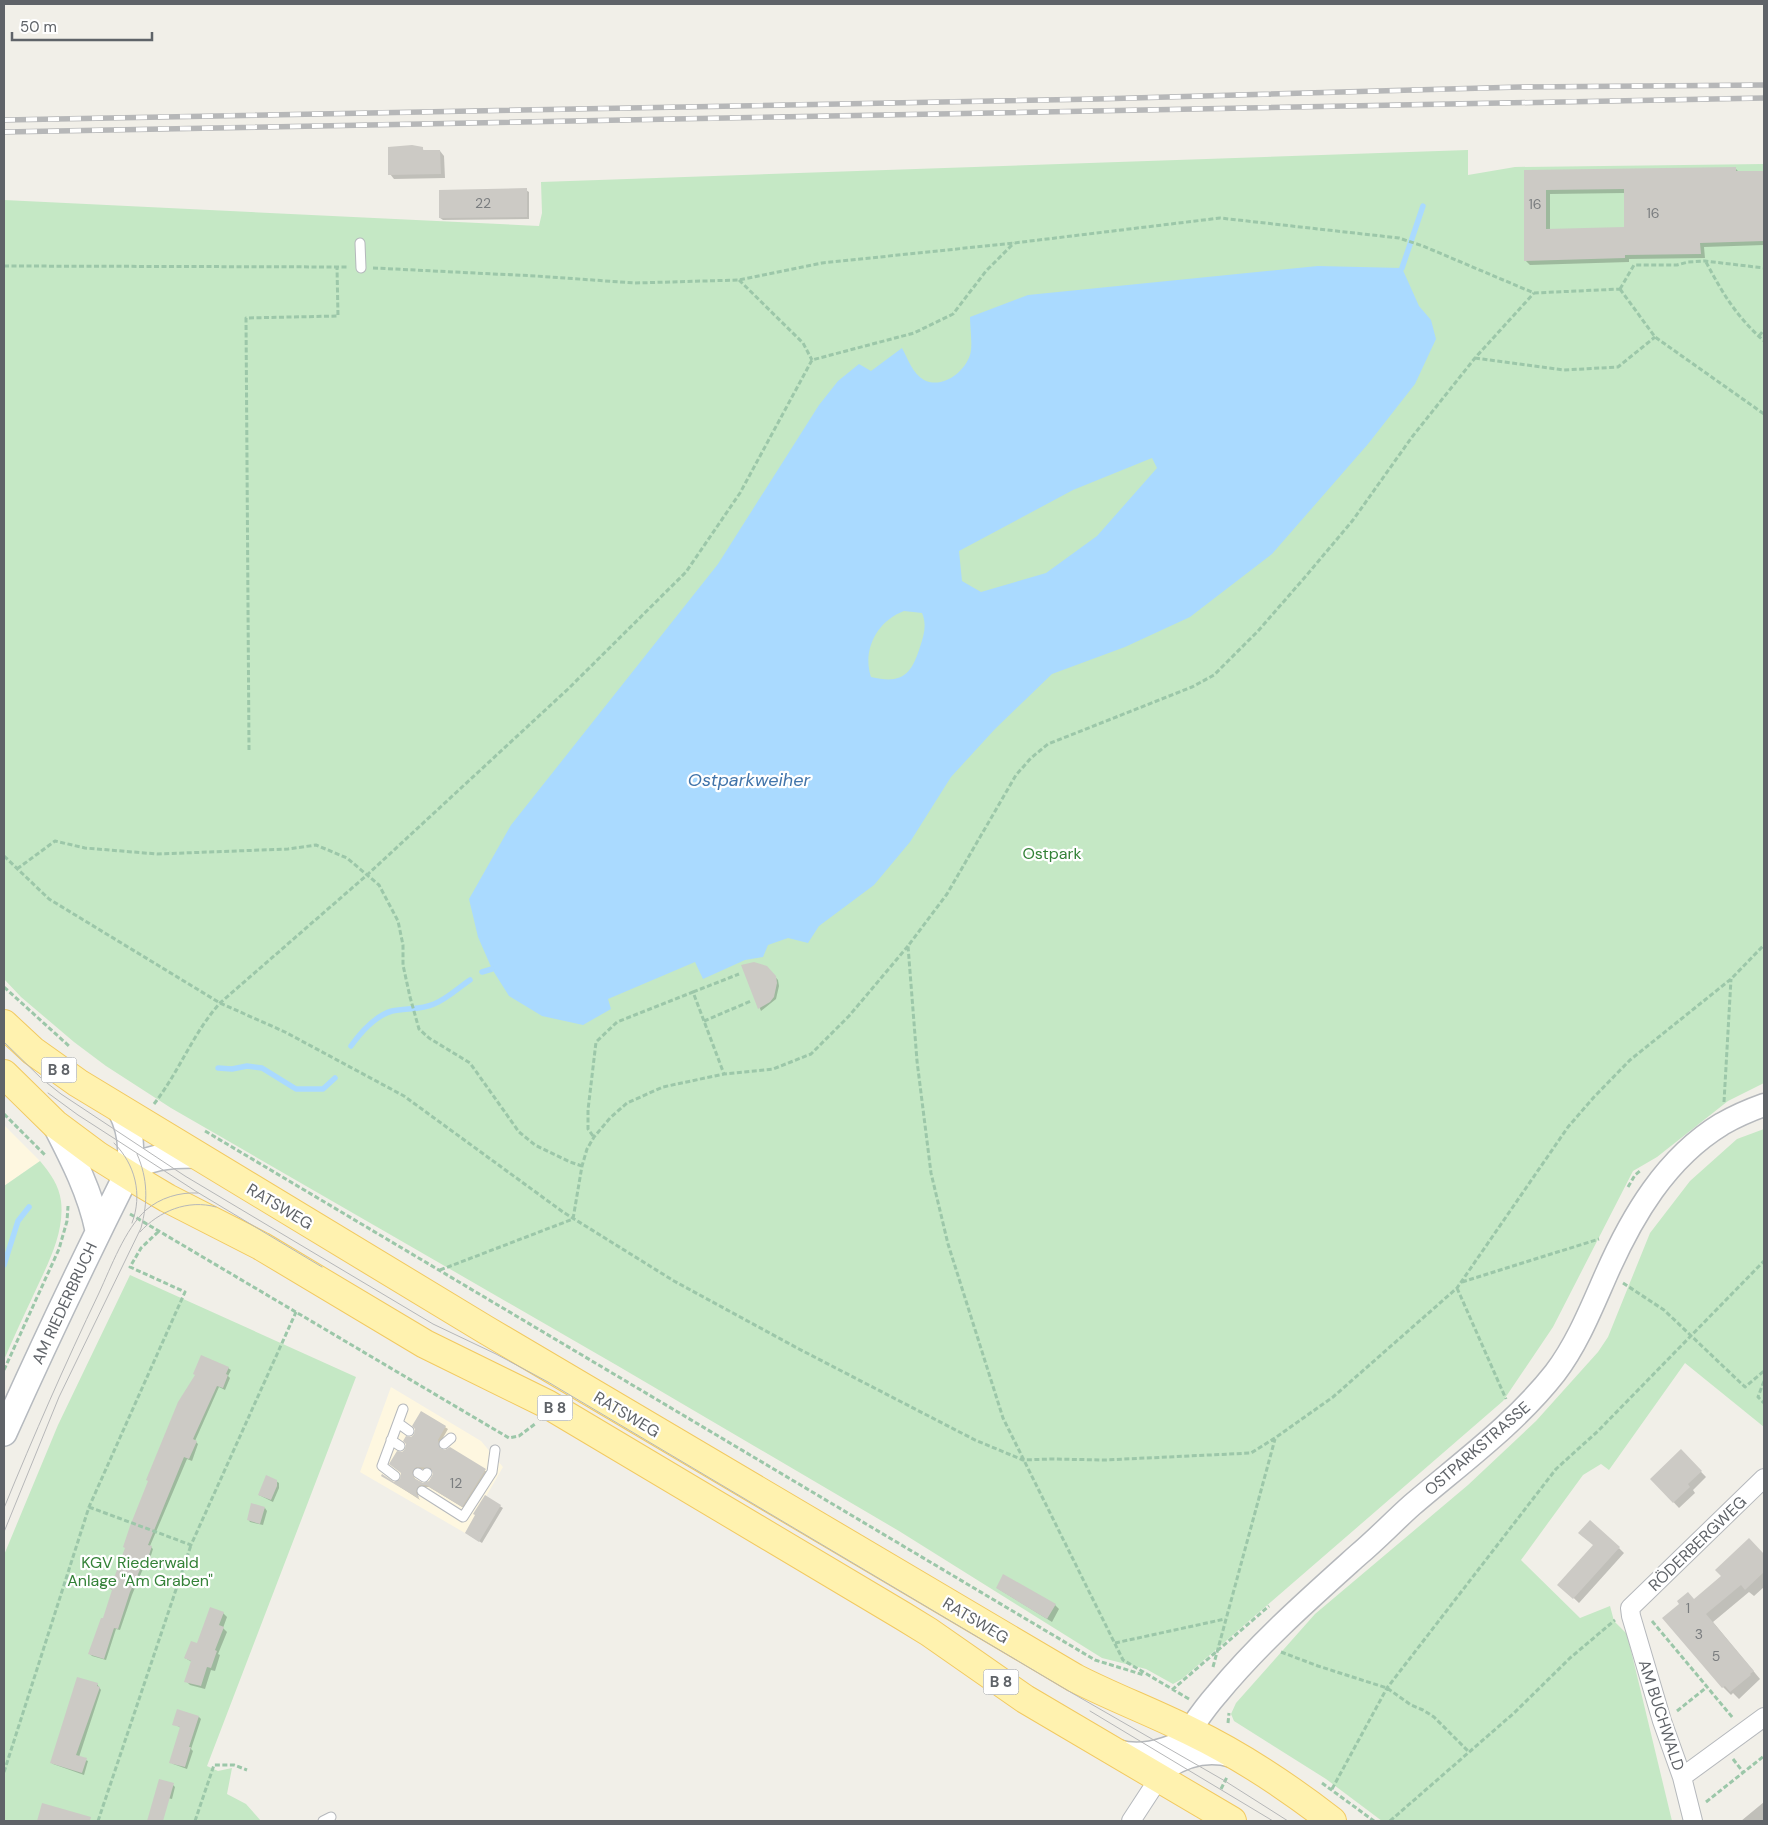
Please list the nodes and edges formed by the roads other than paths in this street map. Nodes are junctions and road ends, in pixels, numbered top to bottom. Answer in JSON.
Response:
{"nodes":[{"id":1,"x":360,"y":243,"type":"dead end"},
{"id":2,"x":361,"y":268,"type":"road end"},
{"id":3,"x":4,"y":1024,"type":"edge"},
{"id":4,"x":4,"y":1074,"type":"edge"},
{"id":5,"x":1764,"y":1104,"type":"edge"},
{"id":6,"x":120,"y":1109,"type":"junction"},
{"id":7,"x":55,"y":1124,"type":"junction"},
{"id":8,"x":198,"y":1142,"type":"junction"},
{"id":9,"x":127,"y":1174,"type":"junction"},
{"id":10,"x":98,"y":1230,"type":"junction"},
{"id":11,"x":402,"y":1409,"type":"dead end"},
{"id":12,"x":398,"y":1423,"type":"junction"},
{"id":13,"x":409,"y":1431,"type":"dead end"},
{"id":14,"x":4,"y":1434,"type":"edge"},
{"id":15,"x":391,"y":1440,"type":"junction"},
{"id":16,"x":400,"y":1446,"type":"dead end"},
{"id":17,"x":495,"y":1450,"type":"dead end"},
{"id":18,"x":395,"y":1476,"type":"dead end"},
{"id":19,"x":1764,"y":1478,"type":"edge"},
{"id":20,"x":422,"y":1492,"type":"dead end"},
{"id":21,"x":1630,"y":1608,"type":"joint"},
{"id":22,"x":1764,"y":1717,"type":"edge"},
{"id":23,"x":1187,"y":1736,"type":"junction"},
{"id":24,"x":1101,"y":1744,"type":"junction"},
{"id":25,"x":1234,"y":1765,"type":"junction"},
{"id":26,"x":1162,"y":1773,"type":"junction"},
{"id":27,"x":1682,"y":1777,"type":"junction"},
{"id":28,"x":1692,"y":1817,"type":"edge"},
{"id":29,"x":1131,"y":1821,"type":"edge"},
{"id":30,"x":1232,"y":1821,"type":"edge"},
{"id":31,"x":1332,"y":1821,"type":"edge"}],
"edges":[{"from":1,"to":2,"type":"lane"},
{"from":3,"to":6,"type":"main road","name":"RATSWEG","number":"B 8"},
{"from":4,"to":7,"type":"main road","name":"RATSWEG","number":"B 8"},
{"from":5,"to":23,"type":"street","name":"OSTPARKSTRASSE"},
{"from":6,"to":8,"type":"main road","name":"RATSWEG","number":"B 8"},
{"from":6,"to":9,"type":"main road"},
{"from":7,"to":9,"type":"main road","name":"RATSWEG","number":"B 8"},
{"from":7,"to":10,"type":"main road"},
{"from":8,"to":9,"type":"main road"},
{"from":8,"to":23,"type":"main road","name":"RATSWEG","number":"B 8"},
{"from":9,"to":10,"type":"main road","name":"AM RIEDERBRUCH"},
{"from":9,"to":24,"type":"main road","name":"RATSWEG","number":"B 8"},
{"from":10,"to":14,"type":"main road","name":"AM RIEDERBRUCH"},
{"from":11,"to":12,"type":"lane"},
{"from":12,"to":13,"type":"lane"},
{"from":12,"to":15,"type":"lane"},
{"from":15,"to":16,"type":"lane"},
{"from":15,"to":18,"type":"lane"},
{"from":17,"to":20,"type":"lane"},
{"from":19,"to":21,"type":"street","name":"RÖDERBERGWEG"},
{"from":21,"to":27,"type":"street","name":"AM BUCHWALD"},
{"from":22,"to":27,"type":"street"},
{"from":23,"to":24,"type":"street","number":"B 8"},
{"from":23,"to":25,"type":"main road","number":"B 8"},
{"from":23,"to":26,"type":"street","name":"OSTPARKSTRASSE"},
{"from":24,"to":26,"type":"main road","name":"RATSWEG","number":"B 8"},
{"from":25,"to":26,"type":"street","number":"B 8"},
{"from":25,"to":31,"type":"main road","number":"B 8"},
{"from":26,"to":29,"type":"street"},
{"from":26,"to":30,"type":"main road","number":"B 8"},
{"from":27,"to":28,"type":"street","name":"AM BUCHWALD"}]}
